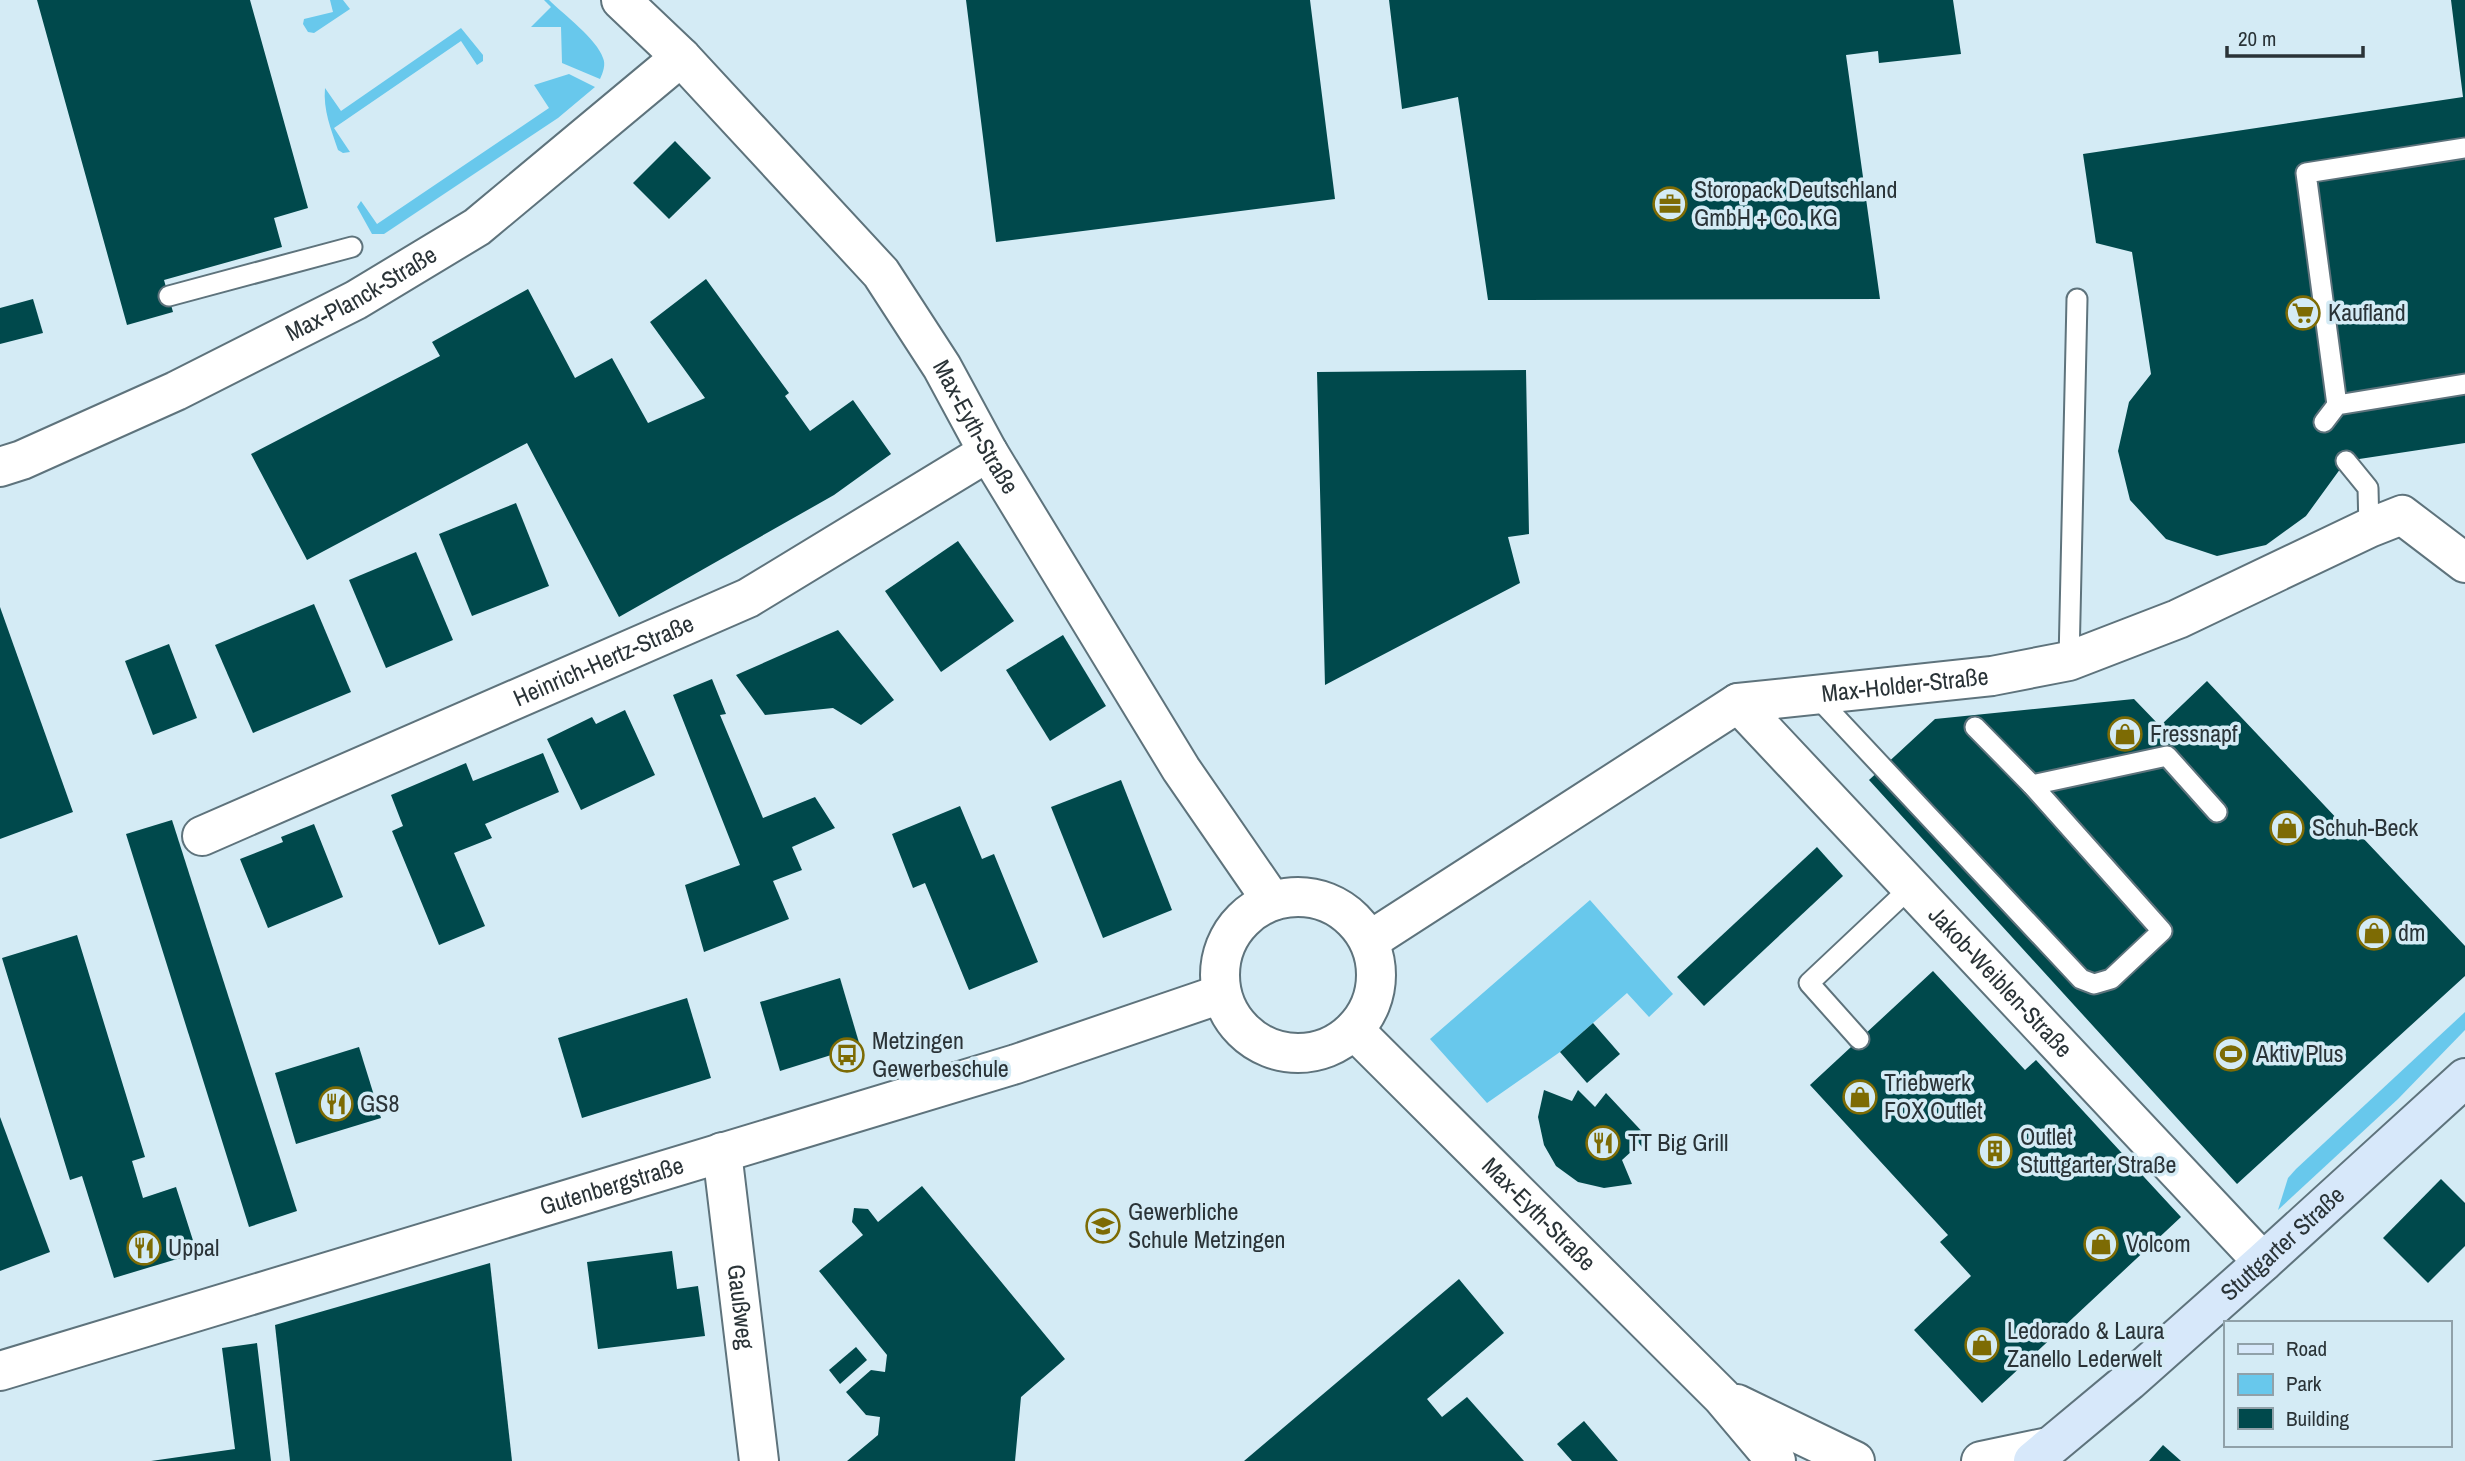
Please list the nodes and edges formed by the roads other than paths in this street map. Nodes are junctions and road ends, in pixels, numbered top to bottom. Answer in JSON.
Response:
{"nodes":[{"id":1,"x":621,"y":0,"type":"edge"},
{"id":2,"x":681,"y":57,"type":"junction"},
{"id":3,"x":2465,"y":148,"type":"edge"},
{"id":4,"x":352,"y":247,"type":"dead end"},
{"id":5,"x":169,"y":296,"type":"dead end"},
{"id":6,"x":2077,"y":299,"type":"dead end"},
{"id":7,"x":2465,"y":384,"type":"edge"},
{"id":8,"x":2337,"y":405,"type":"junction"},
{"id":9,"x":2324,"y":422,"type":"dead end"},
{"id":10,"x":988,"y":452,"type":"junction"},
{"id":11,"x":2346,"y":461,"type":"dead end"},
{"id":12,"x":0,"y":467,"type":"edge"},
{"id":13,"x":2369,"y":528,"type":"junction"},
{"id":14,"x":2465,"y":563,"type":"edge"},
{"id":15,"x":2069,"y":661,"type":"junction"},
{"id":16,"x":1815,"y":695,"type":"junction"},
{"id":17,"x":1738,"y":703,"type":"junction"},
{"id":18,"x":1975,"y":727,"type":"dead end"},
{"id":19,"x":2032,"y":785,"type":"junction"},
{"id":20,"x":2217,"y":812,"type":"dead end"},
{"id":21,"x":202,"y":836,"type":"dead end"},
{"id":22,"x":1911,"y":887,"type":"junction"},
{"id":23,"x":1272,"y":901,"type":"junction"},
{"id":24,"x":1369,"y":941,"type":"junction"},
{"id":25,"x":1221,"y":994,"type":"junction"},
{"id":26,"x":1354,"y":1030,"type":"junction"},
{"id":27,"x":1859,"y":1039,"type":"dead end"},
{"id":28,"x":2465,"y":1078,"type":"edge"},
{"id":29,"x":722,"y":1152,"type":"junction"},
{"id":30,"x":2263,"y":1262,"type":"junction"},
{"id":31,"x":0,"y":1371,"type":"edge"},
{"id":32,"x":1723,"y":1397,"type":"junction"},
{"id":33,"x":2040,"y":1454,"type":"edge"},
{"id":34,"x":1850,"y":1460,"type":"edge"},
{"id":35,"x":759,"y":1461,"type":"edge"},
{"id":36,"x":1776,"y":1461,"type":"edge"},
{"id":37,"x":1981,"y":1461,"type":"edge"}],
"edges":[{"from":1,"to":2,"type":"street","name":"Max-Eyth-Straße"},
{"from":2,"to":10,"type":"street","name":"Max-Eyth-Straße"},
{"from":2,"to":12,"type":"street","name":"Max-Planck-Straße"},
{"from":3,"to":8,"type":"lane"},
{"from":4,"to":5,"type":"lane"},
{"from":6,"to":15,"type":"lane"},
{"from":7,"to":8,"type":"lane"},
{"from":8,"to":9,"type":"lane"},
{"from":10,"to":21,"type":"street","name":"Heinrich-Hertz-Straße"},
{"from":10,"to":23,"type":"street","name":"Max-Eyth-Straße"},
{"from":11,"to":13,"type":"lane"},
{"from":13,"to":14,"type":"street","name":"Max-Holder-Straße"},
{"from":13,"to":15,"type":"street","name":"Max-Holder-Straße"},
{"from":15,"to":16,"type":"street","name":"Max-Holder-Straße"},
{"from":16,"to":17,"type":"street","name":"Max-Holder-Straße"},
{"from":16,"to":19,"type":"lane"},
{"from":17,"to":22,"type":"street","name":"Jakob-Weiblen-Straße"},
{"from":17,"to":24,"type":"street","name":"Max-Holder-Straße"},
{"from":18,"to":19,"type":"lane"},
{"from":19,"to":20,"type":"lane"},
{"from":22,"to":27,"type":"lane"},
{"from":22,"to":30,"type":"street","name":"Jakob-Weiblen-Straße"},
{"from":23,"to":24,"type":"street"},
{"from":23,"to":25,"type":"street"},
{"from":24,"to":26,"type":"street"},
{"from":25,"to":26,"type":"street"},
{"from":25,"to":29,"type":"street","name":"Gutenbergstraße"},
{"from":26,"to":32,"type":"street","name":"Max-Eyth-Straße"},
{"from":28,"to":30,"type":"main road","name":"Stuttgarter Straße"},
{"from":29,"to":31,"type":"street","name":"Gutenbergstraße"},
{"from":29,"to":35,"type":"street","name":"Gaußweg"},
{"from":30,"to":33,"type":"main road","name":"Stuttgarter Straße"},
{"from":32,"to":34,"type":"street","name":"Max-Eyth-Straße"},
{"from":32,"to":36,"type":"street","name":"Max-Eyth-Straße"},
{"from":33,"to":37,"type":"street"}]}
